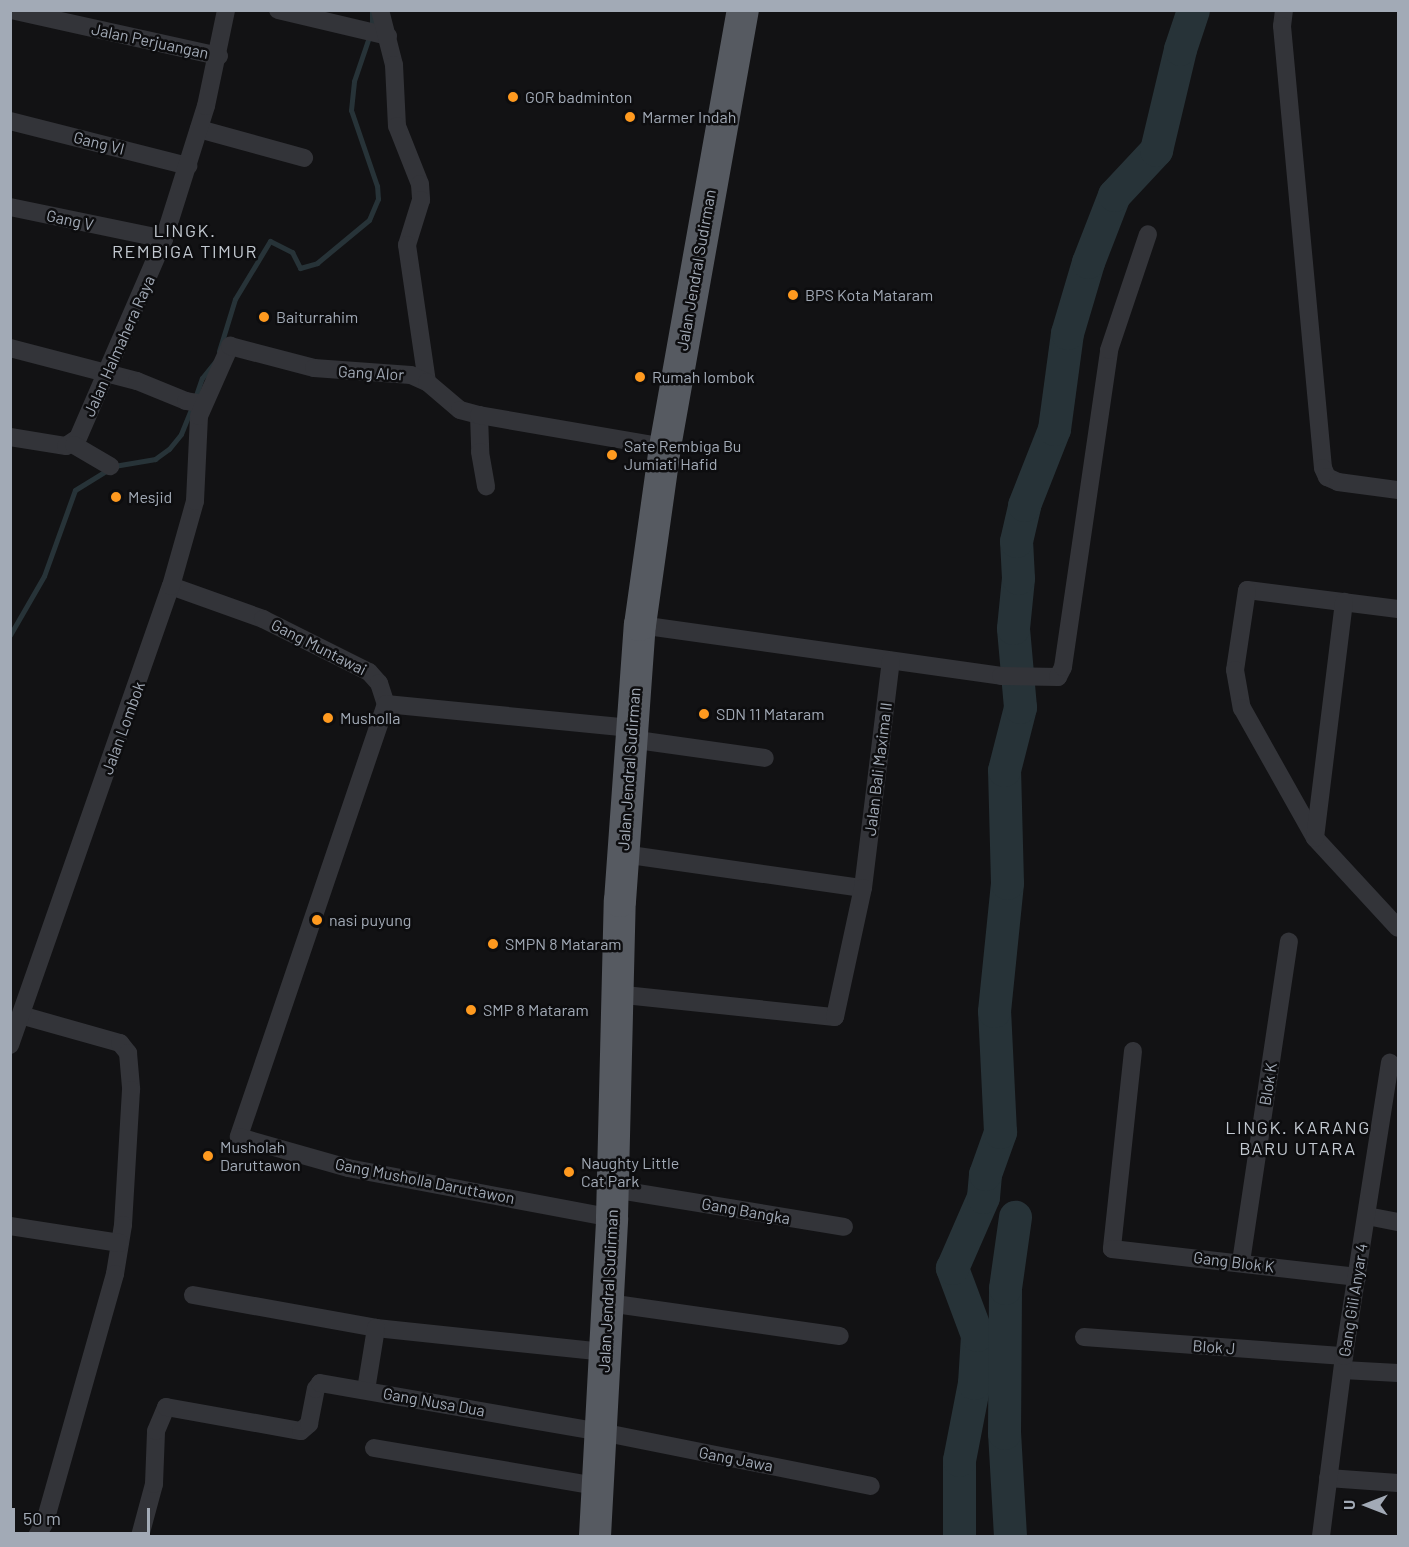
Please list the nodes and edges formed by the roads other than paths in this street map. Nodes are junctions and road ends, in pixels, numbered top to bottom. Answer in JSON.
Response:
{"nodes":[{"id":1,"x":11,"y":10,"type":"edge"},
{"id":2,"x":226,"y":10,"type":"edge"},
{"id":3,"x":278,"y":10,"type":"edge"},
{"id":4,"x":380,"y":10,"type":"edge"},
{"id":5,"x":743,"y":10,"type":"edge"},
{"id":6,"x":1284,"y":10,"type":"edge"},
{"id":7,"x":377,"y":33,"type":"junction"},
{"id":8,"x":219,"y":56,"type":"junction"},
{"id":9,"x":10,"y":121,"type":"edge"},
{"id":10,"x":199,"y":129,"type":"junction"},
{"id":11,"x":304,"y":158,"type":"dead end"},
{"id":12,"x":188,"y":166,"type":"junction"},
{"id":13,"x":10,"y":207,"type":"edge"},
{"id":14,"x":1148,"y":234,"type":"dead end"},
{"id":15,"x":164,"y":239,"type":"junction"},
{"id":16,"x":10,"y":348,"type":"edge"},
{"id":17,"x":107,"y":372,"type":"junction"},
{"id":18,"x":427,"y":382,"type":"junction"},
{"id":19,"x":196,"y":402,"type":"junction"},
{"id":20,"x":479,"y":415,"type":"junction"},
{"id":21,"x":10,"y":437,"type":"edge"},
{"id":22,"x":74,"y":444,"type":"junction"},
{"id":23,"x":665,"y":447,"type":"junction"},
{"id":24,"x":110,"y":466,"type":"dead end"},
{"id":25,"x":486,"y":486,"type":"dead end"},
{"id":26,"x":1398,"y":490,"type":"edge"},
{"id":27,"x":171,"y":586,"type":"junction"},
{"id":28,"x":1344,"y":602,"type":"junction"},
{"id":29,"x":1398,"y":609,"type":"edge"},
{"id":30,"x":640,"y":625,"type":"junction"},
{"id":31,"x":891,"y":661,"type":"junction"},
{"id":32,"x":386,"y":704,"type":"junction"},
{"id":33,"x":630,"y":734,"type":"junction"},
{"id":34,"x":765,"y":758,"type":"dead end"},
{"id":35,"x":1315,"y":838,"type":"junction"},
{"id":36,"x":623,"y":854,"type":"junction"},
{"id":37,"x":863,"y":888,"type":"junction"},
{"id":38,"x":1398,"y":928,"type":"edge"},
{"id":39,"x":1289,"y":942,"type":"dead end"},
{"id":40,"x":615,"y":994,"type":"junction"},
{"id":41,"x":24,"y":1016,"type":"junction"},
{"id":42,"x":10,"y":1045,"type":"edge"},
{"id":43,"x":1133,"y":1051,"type":"dead end"},
{"id":44,"x":1390,"y":1063,"type":"dead end"},
{"id":45,"x":612,"y":1204,"type":"junction"},
{"id":46,"x":1367,"y":1216,"type":"junction"},
{"id":47,"x":1398,"y":1222,"type":"edge"},
{"id":48,"x":10,"y":1226,"type":"edge"},
{"id":49,"x":844,"y":1227,"type":"dead end"},
{"id":50,"x":120,"y":1243,"type":"junction"},
{"id":51,"x":1241,"y":1262,"type":"junction"},
{"id":52,"x":1357,"y":1277,"type":"junction"},
{"id":53,"x":193,"y":1295,"type":"dead end"},
{"id":54,"x":608,"y":1303,"type":"junction"},
{"id":55,"x":376,"y":1328,"type":"junction"},
{"id":56,"x":840,"y":1336,"type":"dead end"},
{"id":57,"x":1084,"y":1337,"type":"dead end"},
{"id":58,"x":606,"y":1352,"type":"junction"},
{"id":59,"x":1343,"y":1363,"type":"junction"},
{"id":60,"x":1398,"y":1373,"type":"edge"},
{"id":61,"x":366,"y":1390,"type":"junction"},
{"id":62,"x":601,"y":1432,"type":"junction"},
{"id":63,"x":374,"y":1448,"type":"dead end"},
{"id":64,"x":1328,"y":1478,"type":"junction"},
{"id":65,"x":1398,"y":1483,"type":"edge"},
{"id":66,"x":597,"y":1486,"type":"junction"},
{"id":67,"x":871,"y":1486,"type":"dead end"},
{"id":68,"x":37,"y":1536,"type":"edge"},
{"id":69,"x":140,"y":1536,"type":"edge"},
{"id":70,"x":595,"y":1536,"type":"edge"},
{"id":71,"x":1321,"y":1536,"type":"edge"}],
"edges":[{"from":1,"to":8,"type":"street","name":"Jalan Perjuangan"},
{"from":2,"to":8,"type":"street","name":"Jalan Halmahera Raya"},
{"from":3,"to":7,"type":"street"},
{"from":4,"to":7,"type":"street"},
{"from":5,"to":23,"type":"highway","name":"Jalan Jendral Sudirman"},
{"from":6,"to":26,"type":"street"},
{"from":7,"to":18,"type":"street"},
{"from":8,"to":10,"type":"street","name":"Jalan Halmahera Raya"},
{"from":9,"to":12,"type":"street","name":"Gang VI"},
{"from":10,"to":11,"type":"street"},
{"from":10,"to":12,"type":"street","name":"Jalan Halmahera Raya"},
{"from":12,"to":15,"type":"street","name":"Jalan Halmahera Raya"},
{"from":13,"to":15,"type":"street","name":"Gang V"},
{"from":14,"to":31,"type":"street"},
{"from":15,"to":17,"type":"street","name":"Jalan Halmahera Raya"},
{"from":16,"to":17,"type":"street"},
{"from":17,"to":19,"type":"street"},
{"from":17,"to":22,"type":"street","name":"Jalan Halmahera Raya"},
{"from":18,"to":19,"type":"street","name":"Gang Alor"},
{"from":18,"to":20,"type":"street","name":"Gang Alor"},
{"from":19,"to":27,"type":"street","name":"Jalan Lombok"},
{"from":20,"to":23,"type":"street","name":"Gang Alor"},
{"from":20,"to":25,"type":"street"},
{"from":21,"to":22,"type":"street"},
{"from":22,"to":24,"type":"street"},
{"from":23,"to":30,"type":"highway","name":"Jalan Jendral Sudirman"},
{"from":27,"to":32,"type":"street","name":"Gang Muntawai"},
{"from":27,"to":41,"type":"street","name":"Jalan Lombok"},
{"from":28,"to":29,"type":"street"},
{"from":28,"to":35,"type":"street"},
{"from":28,"to":35,"type":"street"},
{"from":30,"to":31,"type":"street"},
{"from":30,"to":33,"type":"highway","name":"Jalan Jendral Sudirman"},
{"from":31,"to":37,"type":"street","name":"Jalan Bali Maxima II"},
{"from":32,"to":33,"type":"street"},
{"from":32,"to":45,"type":"street","name":"Gang Musholla Daruttawon"},
{"from":33,"to":34,"type":"street"},
{"from":33,"to":36,"type":"highway","name":"Jalan Jendral Sudirman"},
{"from":35,"to":38,"type":"street"},
{"from":36,"to":37,"type":"street"},
{"from":36,"to":40,"type":"highway","name":"Jalan Jendral Sudirman"},
{"from":37,"to":40,"type":"street","name":"Jalan Bali Maxima II"},
{"from":39,"to":51,"type":"street","name":"Blok K"},
{"from":40,"to":45,"type":"highway","name":"Jalan Jendral Sudirman"},
{"from":41,"to":42,"type":"street","name":"Jalan Lombok"},
{"from":41,"to":50,"type":"street"},
{"from":43,"to":51,"type":"street","name":"Gang Blok K"},
{"from":44,"to":46,"type":"street","name":"Gang Gili Anyar 4"},
{"from":45,"to":49,"type":"street","name":"Gang Bangka"},
{"from":45,"to":54,"type":"highway","name":"Jalan Jendral Sudirman"},
{"from":46,"to":47,"type":"street"},
{"from":46,"to":52,"type":"street","name":"Gang Gili Anyar 4"},
{"from":48,"to":50,"type":"street"},
{"from":50,"to":68,"type":"street"},
{"from":51,"to":52,"type":"street","name":"Gang Blok K"},
{"from":52,"to":59,"type":"street","name":"Gang Gili Anyar 4"},
{"from":53,"to":55,"type":"street"},
{"from":54,"to":56,"type":"street"},
{"from":54,"to":58,"type":"highway","name":"Jalan Jendral Sudirman"},
{"from":55,"to":58,"type":"street"},
{"from":55,"to":61,"type":"street"},
{"from":57,"to":59,"type":"street","name":"Blok J"},
{"from":58,"to":62,"type":"highway","name":"Jalan Jendral Sudirman"},
{"from":59,"to":60,"type":"street","name":"Blok J"},
{"from":59,"to":64,"type":"street","name":"Gang Gili Anyar 4"},
{"from":61,"to":62,"type":"street","name":"Gang Nusa Dua"},
{"from":61,"to":69,"type":"street","name":"Gang Nusa Dua"},
{"from":62,"to":66,"type":"highway","name":"Jalan Jendral Sudirman"},
{"from":62,"to":67,"type":"street","name":"Gang Jawa"},
{"from":63,"to":66,"type":"street"},
{"from":64,"to":65,"type":"street"},
{"from":64,"to":71,"type":"street","name":"Gang Gili Anyar 4"},
{"from":66,"to":70,"type":"highway","name":"Jalan Jendral Sudirman"}]}
